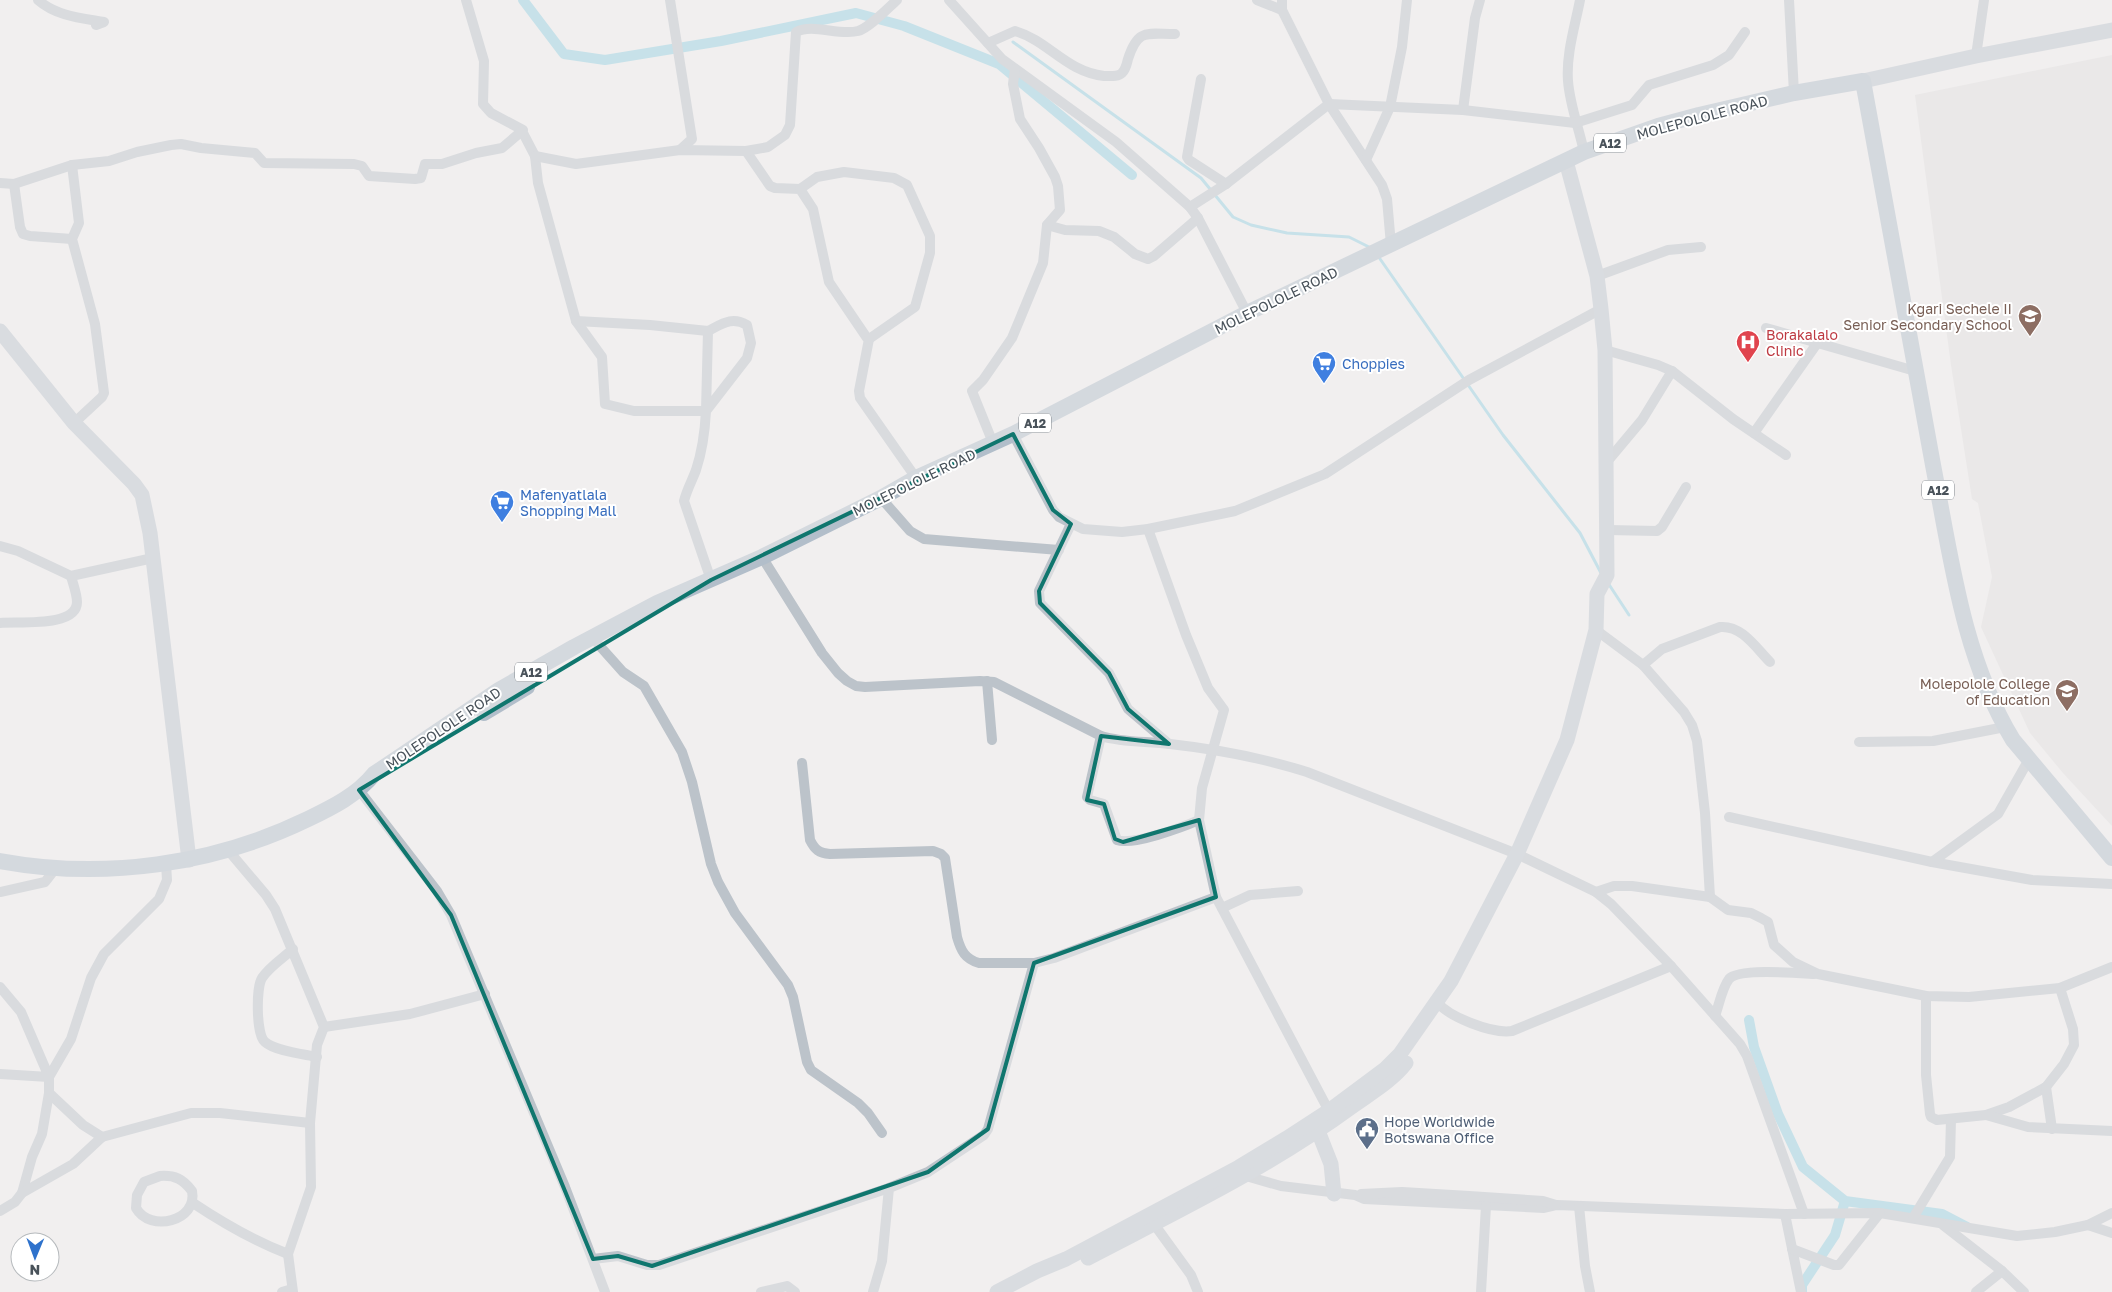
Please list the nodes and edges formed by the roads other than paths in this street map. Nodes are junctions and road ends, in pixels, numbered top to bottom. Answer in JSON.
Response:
{"nodes":[{"id":1,"x":38,"y":0,"type":"edge"},
{"id":2,"x":466,"y":0,"type":"edge"},
{"id":3,"x":670,"y":0,"type":"edge"},
{"id":4,"x":897,"y":0,"type":"edge"},
{"id":5,"x":949,"y":0,"type":"edge"},
{"id":6,"x":1257,"y":0,"type":"edge"},
{"id":7,"x":1407,"y":0,"type":"edge"},
{"id":8,"x":1480,"y":0,"type":"edge"},
{"id":9,"x":1580,"y":0,"type":"edge"},
{"id":10,"x":1790,"y":0,"type":"edge"},
{"id":11,"x":1983,"y":2,"type":"edge"},
{"id":12,"x":1282,"y":5,"type":"edge"},
{"id":13,"x":96,"y":25,"type":"dead end"},
{"id":14,"x":2112,"y":30,"type":"edge"},
{"id":15,"x":1745,"y":32,"type":"dead end"},
{"id":16,"x":1175,"y":34,"type":"dead end"},
{"id":17,"x":988,"y":44,"type":"junction"},
{"id":18,"x":1976,"y":56,"type":"junction"},
{"id":19,"x":1015,"y":69,"type":"junction"},
{"id":20,"x":1201,"y":79,"type":"dead end"},
{"id":21,"x":1863,"y":81,"type":"junction"},
{"id":22,"x":1794,"y":93,"type":"junction"},
{"id":23,"x":1329,"y":104,"type":"junction"},
{"id":24,"x":1390,"y":107,"type":"junction"},
{"id":25,"x":1463,"y":110,"type":"junction"},
{"id":26,"x":1575,"y":123,"type":"junction"},
{"id":27,"x":522,"y":131,"type":"junction"},
{"id":28,"x":680,"y":150,"type":"junction"},
{"id":29,"x":746,"y":151,"type":"junction"},
{"id":30,"x":1584,"y":152,"type":"junction"},
{"id":31,"x":535,"y":156,"type":"junction"},
{"id":32,"x":1366,"y":160,"type":"junction"},
{"id":33,"x":1566,"y":161,"type":"junction"},
{"id":34,"x":72,"y":165,"type":"junction"},
{"id":35,"x":0,"y":183,"type":"edge"},
{"id":36,"x":14,"y":184,"type":"junction"},
{"id":37,"x":1226,"y":184,"type":"junction"},
{"id":38,"x":800,"y":189,"type":"junction"},
{"id":39,"x":1190,"y":207,"type":"junction"},
{"id":40,"x":1198,"y":218,"type":"junction"},
{"id":41,"x":1047,"y":225,"type":"junction"},
{"id":42,"x":72,"y":239,"type":"junction"},
{"id":43,"x":1391,"y":244,"type":"junction"},
{"id":44,"x":1701,"y":247,"type":"dead end"},
{"id":45,"x":1597,"y":276,"type":"junction"},
{"id":46,"x":1601,"y":309,"type":"junction"},
{"id":47,"x":1247,"y":313,"type":"junction"},
{"id":48,"x":576,"y":321,"type":"junction"},
{"id":49,"x":1766,"y":328,"type":"dead end"},
{"id":50,"x":0,"y":330,"type":"edge"},
{"id":51,"x":708,"y":330,"type":"junction"},
{"id":52,"x":869,"y":339,"type":"junction"},
{"id":53,"x":1818,"y":342,"type":"junction"},
{"id":54,"x":1605,"y":350,"type":"junction"},
{"id":55,"x":1672,"y":371,"type":"junction"},
{"id":56,"x":1915,"y":371,"type":"junction"},
{"id":57,"x":706,"y":411,"type":"junction"},
{"id":58,"x":74,"y":423,"type":"junction"},
{"id":59,"x":1754,"y":433,"type":"junction"},
{"id":60,"x":1013,"y":434,"type":"junction"},
{"id":61,"x":993,"y":443,"type":"junction"},
{"id":62,"x":1786,"y":455,"type":"dead end"},
{"id":63,"x":1606,"y":463,"type":"junction"},
{"id":64,"x":916,"y":478,"type":"junction"},
{"id":65,"x":1686,"y":487,"type":"dead end"},
{"id":66,"x":881,"y":498,"type":"junction"},
{"id":67,"x":1071,"y":524,"type":"junction"},
{"id":68,"x":1148,"y":530,"type":"junction"},
{"id":69,"x":1608,"y":530,"type":"junction"},
{"id":70,"x":0,"y":546,"type":"edge"},
{"id":71,"x":1059,"y":550,"type":"junction"},
{"id":72,"x":762,"y":556,"type":"junction"},
{"id":73,"x":154,"y":558,"type":"junction"},
{"id":74,"x":71,"y":576,"type":"junction"},
{"id":75,"x":711,"y":580,"type":"junction"},
{"id":76,"x":0,"y":623,"type":"edge"},
{"id":77,"x":1596,"y":630,"type":"junction"},
{"id":78,"x":598,"y":644,"type":"junction"},
{"id":79,"x":1770,"y":662,"type":"dead end"},
{"id":80,"x":1644,"y":664,"type":"junction"},
{"id":81,"x":987,"y":681,"type":"junction"},
{"id":82,"x":2005,"y":727,"type":"junction"},
{"id":83,"x":1101,"y":736,"type":"junction"},
{"id":84,"x":992,"y":740,"type":"dead end"},
{"id":85,"x":1859,"y":742,"type":"dead end"},
{"id":86,"x":1169,"y":744,"type":"junction"},
{"id":87,"x":1212,"y":750,"type":"junction"},
{"id":88,"x":2028,"y":761,"type":"junction"},
{"id":89,"x":802,"y":763,"type":"dead end"},
{"id":90,"x":362,"y":788,"type":"junction"},
{"id":91,"x":1729,"y":817,"type":"dead end"},
{"id":92,"x":1199,"y":820,"type":"junction"},
{"id":93,"x":228,"y":850,"type":"junction"},
{"id":94,"x":1517,"y":854,"type":"junction"},
{"id":95,"x":2112,"y":858,"type":"edge"},
{"id":96,"x":189,"y":860,"type":"junction"},
{"id":97,"x":0,"y":861,"type":"edge"},
{"id":98,"x":1932,"y":862,"type":"junction"},
{"id":99,"x":166,"y":864,"type":"junction"},
{"id":100,"x":56,"y":868,"type":"junction"},
{"id":101,"x":2112,"y":884,"type":"edge"},
{"id":102,"x":1298,"y":891,"type":"dead end"},
{"id":103,"x":0,"y":892,"type":"edge"},
{"id":104,"x":1596,"y":892,"type":"junction"},
{"id":105,"x":1710,"y":897,"type":"junction"},
{"id":106,"x":1216,"y":898,"type":"junction"},
{"id":107,"x":1222,"y":908,"type":"junction"},
{"id":108,"x":294,"y":949,"type":"junction"},
{"id":109,"x":1034,"y":963,"type":"junction"},
{"id":110,"x":1671,"y":966,"type":"junction"},
{"id":111,"x":2112,"y":967,"type":"edge"},
{"id":112,"x":1818,"y":974,"type":"junction"},
{"id":113,"x":0,"y":987,"type":"edge"},
{"id":114,"x":2060,"y":988,"type":"junction"},
{"id":115,"x":484,"y":994,"type":"junction"},
{"id":116,"x":1926,"y":996,"type":"junction"},
{"id":117,"x":1440,"y":1006,"type":"junction"},
{"id":118,"x":1715,"y":1016,"type":"junction"},
{"id":119,"x":324,"y":1027,"type":"junction"},
{"id":120,"x":317,"y":1057,"type":"junction"},
{"id":121,"x":0,"y":1074,"type":"edge"},
{"id":122,"x":49,"y":1077,"type":"junction"},
{"id":123,"x":2046,"y":1087,"type":"junction"},
{"id":124,"x":49,"y":1093,"type":"junction"},
{"id":125,"x":1986,"y":1115,"type":"junction"},
{"id":126,"x":1331,"y":1116,"type":"junction"},
{"id":127,"x":1951,"y":1119,"type":"junction"},
{"id":128,"x":310,"y":1123,"type":"junction"},
{"id":129,"x":2052,"y":1129,"type":"junction"},
{"id":130,"x":1318,"y":1131,"type":"junction"},
{"id":131,"x":2112,"y":1131,"type":"edge"},
{"id":132,"x":882,"y":1133,"type":"dead end"},
{"id":133,"x":102,"y":1138,"type":"junction"},
{"id":134,"x":1242,"y":1171,"type":"junction"},
{"id":135,"x":889,"y":1188,"type":"junction"},
{"id":136,"x":22,"y":1193,"type":"junction"},
{"id":137,"x":1334,"y":1194,"type":"junction"},
{"id":138,"x":1469,"y":1200,"type":"junction"},
{"id":139,"x":193,"y":1203,"type":"junction"},
{"id":140,"x":1557,"y":1205,"type":"junction"},
{"id":141,"x":1486,"y":1206,"type":"junction"},
{"id":142,"x":1579,"y":1206,"type":"junction"},
{"id":143,"x":0,"y":1211,"type":"edge"},
{"id":144,"x":2112,"y":1213,"type":"edge"},
{"id":145,"x":1785,"y":1214,"type":"junction"},
{"id":146,"x":1804,"y":1214,"type":"junction"},
{"id":147,"x":1880,"y":1214,"type":"junction"},
{"id":148,"x":1153,"y":1218,"type":"junction"},
{"id":149,"x":1913,"y":1218,"type":"junction"},
{"id":150,"x":1942,"y":1225,"type":"junction"},
{"id":151,"x":2088,"y":1226,"type":"junction"},
{"id":152,"x":2112,"y":1233,"type":"edge"},
{"id":153,"x":1792,"y":1249,"type":"junction"},
{"id":154,"x":288,"y":1254,"type":"junction"},
{"id":155,"x":593,"y":1259,"type":"junction"},
{"id":156,"x":2002,"y":1270,"type":"junction"},
{"id":157,"x":289,"y":1291,"type":"edge"},
{"id":158,"x":605,"y":1292,"type":"edge"},
{"id":159,"x":761,"y":1292,"type":"edge"},
{"id":160,"x":795,"y":1292,"type":"edge"},
{"id":161,"x":873,"y":1292,"type":"edge"},
{"id":162,"x":997,"y":1292,"type":"edge"},
{"id":163,"x":1198,"y":1292,"type":"edge"},
{"id":164,"x":1481,"y":1292,"type":"edge"},
{"id":165,"x":1590,"y":1292,"type":"edge"},
{"id":166,"x":1801,"y":1292,"type":"edge"},
{"id":167,"x":1976,"y":1292,"type":"edge"},
{"id":168,"x":2024,"y":1292,"type":"edge"}],
"edges":[{"from":1,"to":13,"type":"street"},
{"from":2,"to":27,"type":"street"},
{"from":3,"to":28,"type":"street"},
{"from":4,"to":29,"type":"street"},
{"from":5,"to":17,"type":"street"},
{"from":6,"to":12,"type":"street"},
{"from":7,"to":24,"type":"street"},
{"from":8,"to":25,"type":"street"},
{"from":9,"to":26,"type":"street"},
{"from":10,"to":22,"type":"street"},
{"from":11,"to":18,"type":"street"},
{"from":12,"to":23,"type":"street"},
{"from":14,"to":18,"type":"street"},
{"from":15,"to":26,"type":"street"},
{"from":16,"to":17,"type":"street"},
{"from":17,"to":19,"type":"street"},
{"from":18,"to":21,"type":"street"},
{"from":19,"to":39,"type":"street"},
{"from":19,"to":41,"type":"street"},
{"from":20,"to":37,"type":"street"},
{"from":21,"to":22,"type":"main road","name":"MOLEPOLOLE ROAD","number":"A12"},
{"from":21,"to":56,"type":"main road","number":"A12"},
{"from":22,"to":30,"type":"main road","name":"MOLEPOLOLE ROAD","number":"A12"},
{"from":23,"to":24,"type":"street"},
{"from":23,"to":32,"type":"street"},
{"from":23,"to":37,"type":"street"},
{"from":24,"to":25,"type":"street"},
{"from":24,"to":32,"type":"street"},
{"from":25,"to":26,"type":"street"},
{"from":26,"to":30,"type":"street"},
{"from":27,"to":31,"type":"street"},
{"from":27,"to":34,"type":"street"},
{"from":28,"to":29,"type":"street"},
{"from":28,"to":31,"type":"street"},
{"from":29,"to":38,"type":"street"},
{"from":30,"to":33,"type":"main road","name":"MOLEPOLOLE ROAD","number":"A12"},
{"from":31,"to":48,"type":"street"},
{"from":32,"to":43,"type":"street"},
{"from":33,"to":43,"type":"main road","name":"MOLEPOLOLE ROAD","number":"A12"},
{"from":33,"to":45,"type":"street"},
{"from":34,"to":36,"type":"street"},
{"from":34,"to":42,"type":"street"},
{"from":35,"to":36,"type":"street"},
{"from":36,"to":42,"type":"street"},
{"from":37,"to":39,"type":"street"},
{"from":38,"to":52,"type":"street"},
{"from":38,"to":52,"type":"street"},
{"from":39,"to":40,"type":"street"},
{"from":40,"to":41,"type":"street"},
{"from":40,"to":47,"type":"street"},
{"from":41,"to":61,"type":"street"},
{"from":42,"to":58,"type":"street"},
{"from":43,"to":47,"type":"main road","name":"MOLEPOLOLE ROAD","number":"A12"},
{"from":44,"to":45,"type":"street"},
{"from":45,"to":46,"type":"street"},
{"from":46,"to":54,"type":"street"},
{"from":46,"to":68,"type":"street"},
{"from":47,"to":60,"type":"main road","name":"MOLEPOLOLE ROAD","number":"A12"},
{"from":48,"to":51,"type":"street"},
{"from":48,"to":57,"type":"street"},
{"from":49,"to":53,"type":"street"},
{"from":50,"to":58,"type":"street"},
{"from":51,"to":57,"type":"street"},
{"from":51,"to":57,"type":"street"},
{"from":52,"to":64,"type":"street"},
{"from":53,"to":56,"type":"street"},
{"from":53,"to":59,"type":"street"},
{"from":54,"to":55,"type":"street"},
{"from":54,"to":63,"type":"street"},
{"from":55,"to":59,"type":"street"},
{"from":55,"to":63,"type":"street"},
{"from":56,"to":82,"type":"main road","number":"A12"},
{"from":57,"to":75,"type":"street"},
{"from":58,"to":73,"type":"street"},
{"from":59,"to":62,"type":"street"},
{"from":60,"to":61,"type":"main road","name":"MOLEPOLOLE ROAD","number":"A12"},
{"from":60,"to":67,"type":"street"},
{"from":61,"to":64,"type":"main road","name":"MOLEPOLOLE ROAD","number":"A12"},
{"from":63,"to":69,"type":"street"},
{"from":64,"to":66,"type":"main road","name":"MOLEPOLOLE ROAD","number":"A12"},
{"from":65,"to":69,"type":"street"},
{"from":66,"to":71,"type":"street"},
{"from":66,"to":72,"type":"main road","name":"MOLEPOLOLE ROAD","number":"A12"},
{"from":67,"to":68,"type":"street"},
{"from":67,"to":71,"type":"street"},
{"from":68,"to":87,"type":"street"},
{"from":69,"to":77,"type":"street"},
{"from":70,"to":74,"type":"street"},
{"from":71,"to":86,"type":"street"},
{"from":72,"to":75,"type":"main road","name":"MOLEPOLOLE ROAD","number":"A12"},
{"from":72,"to":81,"type":"street"},
{"from":73,"to":74,"type":"street"},
{"from":73,"to":96,"type":"street"},
{"from":74,"to":76,"type":"street"},
{"from":75,"to":78,"type":"main road","name":"MOLEPOLOLE ROAD","number":"A12"},
{"from":75,"to":90,"type":"main road","name":"MOLEPOLOLE ROAD","number":"A12"},
{"from":77,"to":80,"type":"street"},
{"from":77,"to":94,"type":"street"},
{"from":78,"to":90,"type":"main road","name":"MOLEPOLOLE ROAD","number":"A12"},
{"from":78,"to":132,"type":"street"},
{"from":79,"to":80,"type":"street"},
{"from":80,"to":105,"type":"street"},
{"from":81,"to":83,"type":"street"},
{"from":81,"to":84,"type":"street"},
{"from":82,"to":85,"type":"street"},
{"from":82,"to":88,"type":"main road","number":"A12"},
{"from":83,"to":86,"type":"street"},
{"from":83,"to":92,"type":"street"},
{"from":86,"to":87,"type":"street"},
{"from":87,"to":92,"type":"street"},
{"from":87,"to":94,"type":"street"},
{"from":88,"to":95,"type":"main road","number":"A12"},
{"from":88,"to":98,"type":"street"},
{"from":89,"to":109,"type":"street"},
{"from":90,"to":93,"type":"main road","name":"MOLEPOLOLE ROAD","number":"A12"},
{"from":90,"to":115,"type":"street"},
{"from":91,"to":98,"type":"street"},
{"from":92,"to":106,"type":"street"},
{"from":93,"to":96,"type":"main road","name":"MOLEPOLOLE ROAD","number":"A12"},
{"from":93,"to":108,"type":"street"},
{"from":94,"to":104,"type":"street"},
{"from":94,"to":117,"type":"street"},
{"from":96,"to":99,"type":"main road","name":"MOLEPOLOLE ROAD","number":"A12"},
{"from":97,"to":100,"type":"main road","name":"MOLEPOLOLE ROAD","number":"A12"},
{"from":98,"to":101,"type":"street"},
{"from":99,"to":100,"type":"main road","name":"MOLEPOLOLE ROAD","number":"A12"},
{"from":99,"to":122,"type":"street"},
{"from":100,"to":103,"type":"street"},
{"from":102,"to":107,"type":"street"},
{"from":104,"to":105,"type":"street"},
{"from":104,"to":110,"type":"street"},
{"from":105,"to":112,"type":"street"},
{"from":106,"to":107,"type":"street"},
{"from":106,"to":109,"type":"street"},
{"from":107,"to":126,"type":"street"},
{"from":108,"to":119,"type":"street"},
{"from":108,"to":120,"type":"street"},
{"from":109,"to":135,"type":"street"},
{"from":110,"to":117,"type":"street"},
{"from":110,"to":118,"type":"street"},
{"from":111,"to":114,"type":"street"},
{"from":112,"to":116,"type":"street"},
{"from":112,"to":118,"type":"street"},
{"from":113,"to":122,"type":"street"},
{"from":114,"to":116,"type":"street"},
{"from":114,"to":123,"type":"street"},
{"from":115,"to":119,"type":"street"},
{"from":115,"to":155,"type":"street"},
{"from":116,"to":127,"type":"street"},
{"from":117,"to":126,"type":"street"},
{"from":118,"to":146,"type":"street"},
{"from":119,"to":120,"type":"street"},
{"from":120,"to":128,"type":"street"},
{"from":121,"to":122,"type":"street"},
{"from":122,"to":124,"type":"street"},
{"from":123,"to":125,"type":"street"},
{"from":123,"to":129,"type":"street"},
{"from":124,"to":133,"type":"street"},
{"from":124,"to":136,"type":"street"},
{"from":125,"to":127,"type":"street"},
{"from":125,"to":129,"type":"street"},
{"from":126,"to":130,"type":"street"},
{"from":126,"to":134,"type":"street"},
{"from":127,"to":149,"type":"street"},
{"from":128,"to":133,"type":"street"},
{"from":128,"to":154,"type":"street"},
{"from":129,"to":131,"type":"street"},
{"from":130,"to":134,"type":"street"},
{"from":130,"to":137,"type":"street"},
{"from":133,"to":136,"type":"street"},
{"from":134,"to":137,"type":"street"},
{"from":134,"to":148,"type":"street"},
{"from":135,"to":155,"type":"street"},
{"from":135,"to":161,"type":"street"},
{"from":136,"to":143,"type":"street"},
{"from":137,"to":138,"type":"street"},
{"from":138,"to":140,"type":"street"},
{"from":138,"to":141,"type":"street"},
{"from":139,"to":139,"type":"street"},
{"from":139,"to":154,"type":"street"},
{"from":140,"to":141,"type":"street"},
{"from":140,"to":142,"type":"street"},
{"from":141,"to":164,"type":"street"},
{"from":142,"to":145,"type":"street"},
{"from":142,"to":165,"type":"street"},
{"from":144,"to":151,"type":"street"},
{"from":145,"to":146,"type":"street"},
{"from":145,"to":153,"type":"street"},
{"from":146,"to":147,"type":"street"},
{"from":147,"to":149,"type":"street"},
{"from":147,"to":153,"type":"street"},
{"from":148,"to":162,"type":"street"},
{"from":148,"to":163,"type":"street"},
{"from":149,"to":150,"type":"street"},
{"from":150,"to":151,"type":"street"},
{"from":150,"to":156,"type":"street"},
{"from":151,"to":152,"type":"street"},
{"from":153,"to":166,"type":"street"},
{"from":154,"to":157,"type":"street"},
{"from":155,"to":158,"type":"street"},
{"from":156,"to":167,"type":"street"},
{"from":156,"to":168,"type":"street"},
{"from":159,"to":160,"type":"street"}]}
